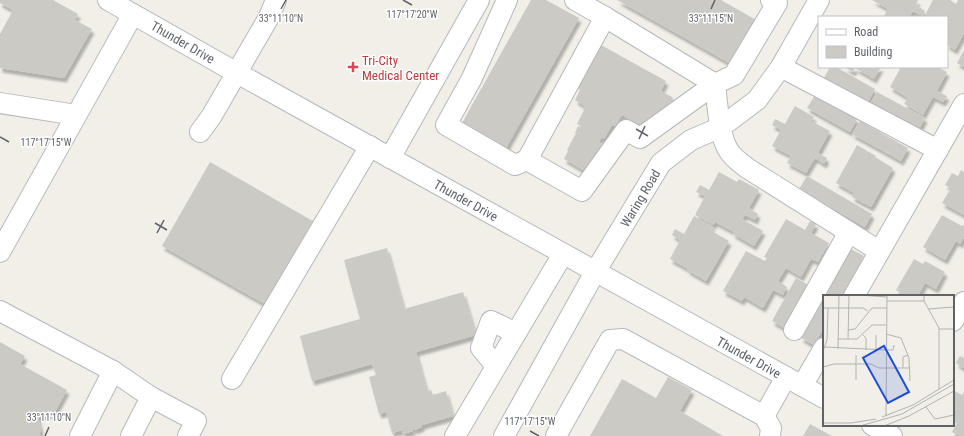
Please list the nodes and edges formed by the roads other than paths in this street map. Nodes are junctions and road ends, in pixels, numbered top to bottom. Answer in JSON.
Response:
{"nodes":[{"id":1,"x":108,"y":0,"type":"edge"},
{"id":2,"x":276,"y":0,"type":"edge"},
{"id":3,"x":479,"y":0,"type":"edge"},
{"id":4,"x":507,"y":0,"type":"edge"},
{"id":5,"x":575,"y":0,"type":"edge"},
{"id":6,"x":771,"y":0,"type":"edge"},
{"id":7,"x":819,"y":0,"type":"edge"},
{"id":8,"x":133,"y":14,"type":"junction"},
{"id":9,"x":605,"y":18,"type":"junction"},
{"id":10,"x":781,"y":67,"type":"junction"},
{"id":11,"x":237,"y":73,"type":"junction"},
{"id":12,"x":715,"y":84,"type":"junction"},
{"id":13,"x":0,"y":103,"type":"edge"},
{"id":14,"x":964,"y":104,"type":"edge"},
{"id":15,"x":76,"y":115,"type":"junction"},
{"id":16,"x":720,"y":127,"type":"junction"},
{"id":17,"x":200,"y":132,"type":"dead end"},
{"id":18,"x":370,"y":146,"type":"junction"},
{"id":19,"x":938,"y":150,"type":"junction"},
{"id":20,"x":390,"y":158,"type":"junction"},
{"id":21,"x":527,"y":160,"type":"junction"},
{"id":22,"x":849,"y":232,"type":"junction"},
{"id":23,"x":879,"y":251,"type":"junction"},
{"id":24,"x":0,"y":252,"type":"edge"},
{"id":25,"x":563,"y":254,"type":"junction"},
{"id":26,"x":596,"y":272,"type":"junction"},
{"id":27,"x":855,"y":295,"type":"edge"},
{"id":28,"x":964,"y":302,"type":"edge"},
{"id":29,"x":0,"y":311,"type":"edge"},
{"id":30,"x":954,"y":319,"type":"edge"},
{"id":31,"x":794,"y":330,"type":"dead end"},
{"id":32,"x":516,"y":333,"type":"junction"},
{"id":33,"x":823,"y":349,"type":"edge"},
{"id":34,"x":496,"y":366,"type":"junction"},
{"id":35,"x":113,"y":371,"type":"junction"},
{"id":36,"x":232,"y":379,"type":"dead end"},
{"id":37,"x":794,"y":382,"type":"junction"},
{"id":38,"x":151,"y":397,"type":"junction"},
{"id":39,"x":823,"y":397,"type":"edge"},
{"id":40,"x":764,"y":416,"type":"junction"},
{"id":41,"x":80,"y":436,"type":"edge"},
{"id":42,"x":131,"y":436,"type":"edge"},
{"id":43,"x":188,"y":436,"type":"edge"},
{"id":44,"x":456,"y":436,"type":"edge"},
{"id":45,"x":504,"y":436,"type":"edge"},
{"id":46,"x":556,"y":436,"type":"edge"},
{"id":47,"x":770,"y":436,"type":"edge"}],
"edges":[{"from":1,"to":8,"type":"street","name":"Thunder Drive"},
{"from":2,"to":11,"type":"street"},
{"from":3,"to":20,"type":"street"},
{"from":4,"to":21,"type":"street"},
{"from":5,"to":9,"type":"street"},
{"from":6,"to":12,"type":"street"},
{"from":7,"to":10,"type":"street","name":"Waring Road"},
{"from":8,"to":11,"type":"street","name":"Thunder Drive"},
{"from":8,"to":15,"type":"street"},
{"from":9,"to":12,"type":"street"},
{"from":9,"to":21,"type":"street"},
{"from":10,"to":16,"type":"street","name":"Waring Road"},
{"from":10,"to":19,"type":"street"},
{"from":11,"to":17,"type":"street"},
{"from":11,"to":18,"type":"street","name":"Thunder Drive"},
{"from":12,"to":16,"type":"street"},
{"from":12,"to":21,"type":"street"},
{"from":13,"to":15,"type":"street"},
{"from":14,"to":19,"type":"street"},
{"from":15,"to":24,"type":"street"},
{"from":16,"to":22,"type":"street"},
{"from":16,"to":26,"type":"street","name":"Waring Road"},
{"from":18,"to":20,"type":"street","name":"Thunder Drive"},
{"from":18,"to":36,"type":"street"},
{"from":19,"to":23,"type":"street"},
{"from":20,"to":25,"type":"street","name":"Thunder Drive"},
{"from":22,"to":23,"type":"street"},
{"from":22,"to":31,"type":"street"},
{"from":23,"to":27,"type":"street"},
{"from":25,"to":26,"type":"street","name":"Thunder Drive"},
{"from":25,"to":32,"type":"street"},
{"from":26,"to":37,"type":"street","name":"Thunder Drive"},
{"from":26,"to":45,"type":"street","name":"Waring Road"},
{"from":28,"to":30,"type":"street"},
{"from":29,"to":35,"type":"street"},
{"from":32,"to":34,"type":"street"},
{"from":32,"to":34,"type":"street"},
{"from":33,"to":37,"type":"street"},
{"from":34,"to":44,"type":"street"},
{"from":35,"to":38,"type":"street"},
{"from":35,"to":41,"type":"street"},
{"from":37,"to":39,"type":"street","name":"Thunder Drive"},
{"from":37,"to":40,"type":"street"},
{"from":38,"to":42,"type":"street"},
{"from":38,"to":43,"type":"street"},
{"from":40,"to":46,"type":"street"},
{"from":40,"to":47,"type":"street"}]}
